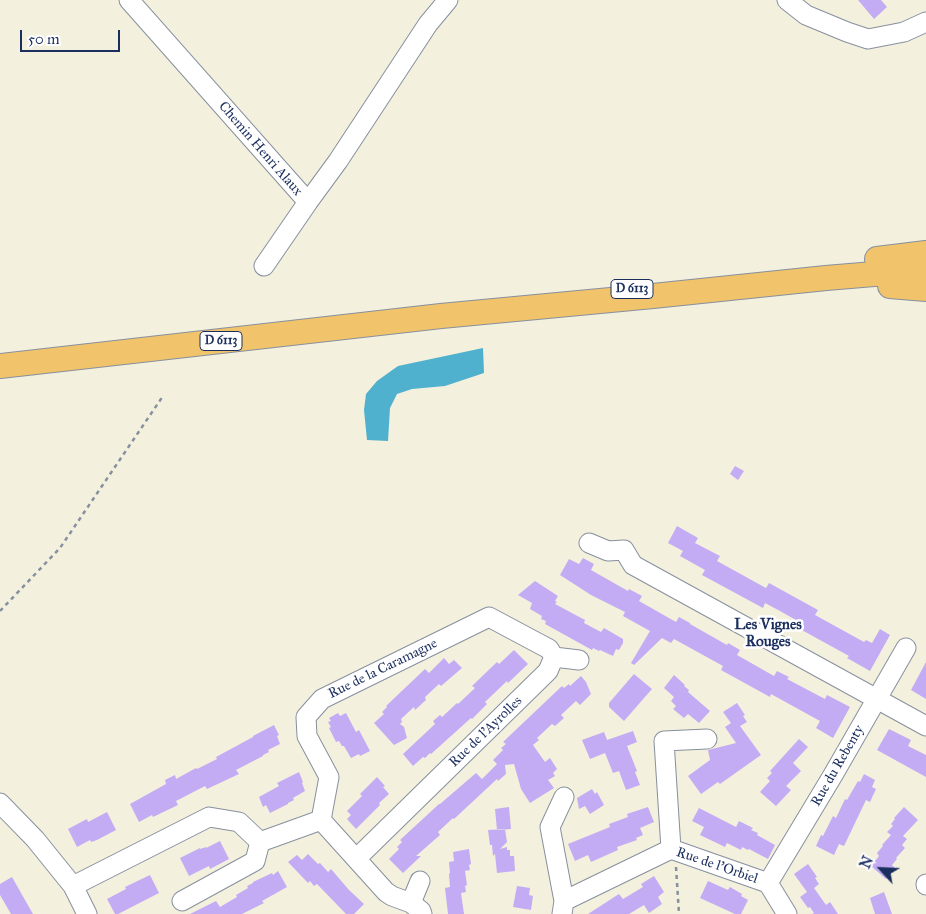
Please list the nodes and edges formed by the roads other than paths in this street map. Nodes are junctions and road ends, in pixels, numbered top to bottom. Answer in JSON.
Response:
{"nodes":[{"id":1,"x":130,"y":0,"type":"edge"},
{"id":2,"x":448,"y":0,"type":"edge"},
{"id":3,"x":787,"y":0,"type":"edge"},
{"id":4,"x":926,"y":22,"type":"edge"},
{"id":5,"x":308,"y":202,"type":"junction"},
{"id":6,"x":926,"y":253,"type":"edge"},
{"id":7,"x":926,"y":261,"type":"edge"},
{"id":8,"x":264,"y":266,"type":"dead end"},
{"id":9,"x":823,"y":267,"type":"junction"},
{"id":10,"x":926,"y":272,"type":"edge"},
{"id":11,"x":926,"y":289,"type":"edge"},
{"id":12,"x":653,"y":296,"type":"junction"},
{"id":13,"x":441,"y":316,"type":"junction"},
{"id":14,"x":0,"y":366,"type":"edge"},
{"id":15,"x":589,"y":543,"type":"dead end"},
{"id":16,"x":906,"y":648,"type":"dead end"},
{"id":17,"x":554,"y":657,"type":"junction"},
{"id":18,"x":578,"y":660,"type":"dead end"},
{"id":19,"x":876,"y":699,"type":"junction"},
{"id":20,"x":926,"y":726,"type":"edge"},
{"id":21,"x":707,"y":739,"type":"dead end"},
{"id":22,"x":564,"y":797,"type":"dead end"},
{"id":23,"x":0,"y":802,"type":"edge"},
{"id":24,"x":321,"y":820,"type":"junction"},
{"id":25,"x":260,"y":842,"type":"junction"},
{"id":26,"x":673,"y":850,"type":"junction"},
{"id":27,"x":357,"y":858,"type":"junction"},
{"id":28,"x":420,"y":881,"type":"dead end"},
{"id":29,"x":768,"y":883,"type":"junction"},
{"id":30,"x":73,"y":886,"type":"junction"},
{"id":31,"x":182,"y":901,"type":"dead end"},
{"id":32,"x":416,"y":908,"type":"edge"},
{"id":33,"x":563,"y":908,"type":"edge"},
{"id":34,"x":88,"y":914,"type":"edge"},
{"id":35,"x":787,"y":914,"type":"edge"}],
"edges":[{"from":1,"to":5,"type":"street","name":"Chemin Henri Alaux"},
{"from":2,"to":5,"type":"street","name":"Chemin Henri Alaux"},
{"from":3,"to":4,"type":"street"},
{"from":5,"to":8,"type":"street"},
{"from":6,"to":9,"type":"main road"},
{"from":7,"to":9,"type":"main road","number":"D 6113"},
{"from":9,"to":13,"type":"main road","number":"D 6113"},
{"from":10,"to":12,"type":"main road","number":"D 6113"},
{"from":11,"to":12,"type":"main road"},
{"from":12,"to":13,"type":"main road","number":"D 6113"},
{"from":13,"to":14,"type":"main road","number":"D 6113"},
{"from":15,"to":19,"type":"street"},
{"from":16,"to":19,"type":"street","name":"Rue du Rebenty"},
{"from":17,"to":18,"type":"street"},
{"from":17,"to":24,"type":"street","name":"Rue de la Caramagne"},
{"from":17,"to":27,"type":"street","name":"Rue de l'Ayrolles"},
{"from":19,"to":20,"type":"street"},
{"from":19,"to":29,"type":"street","name":"Rue du Rebenty"},
{"from":21,"to":26,"type":"street"},
{"from":22,"to":33,"type":"street"},
{"from":23,"to":30,"type":"street"},
{"from":24,"to":25,"type":"street"},
{"from":24,"to":27,"type":"street"},
{"from":25,"to":30,"type":"street"},
{"from":25,"to":31,"type":"street"},
{"from":26,"to":29,"type":"street","name":"Rue de l'Orbiel"},
{"from":26,"to":33,"type":"street","name":"Rue de l'Orbiel"},
{"from":27,"to":32,"type":"street"},
{"from":28,"to":32,"type":"street"},
{"from":29,"to":35,"type":"street","name":"Rue de l'Orbiel"},
{"from":30,"to":34,"type":"street"}]}
